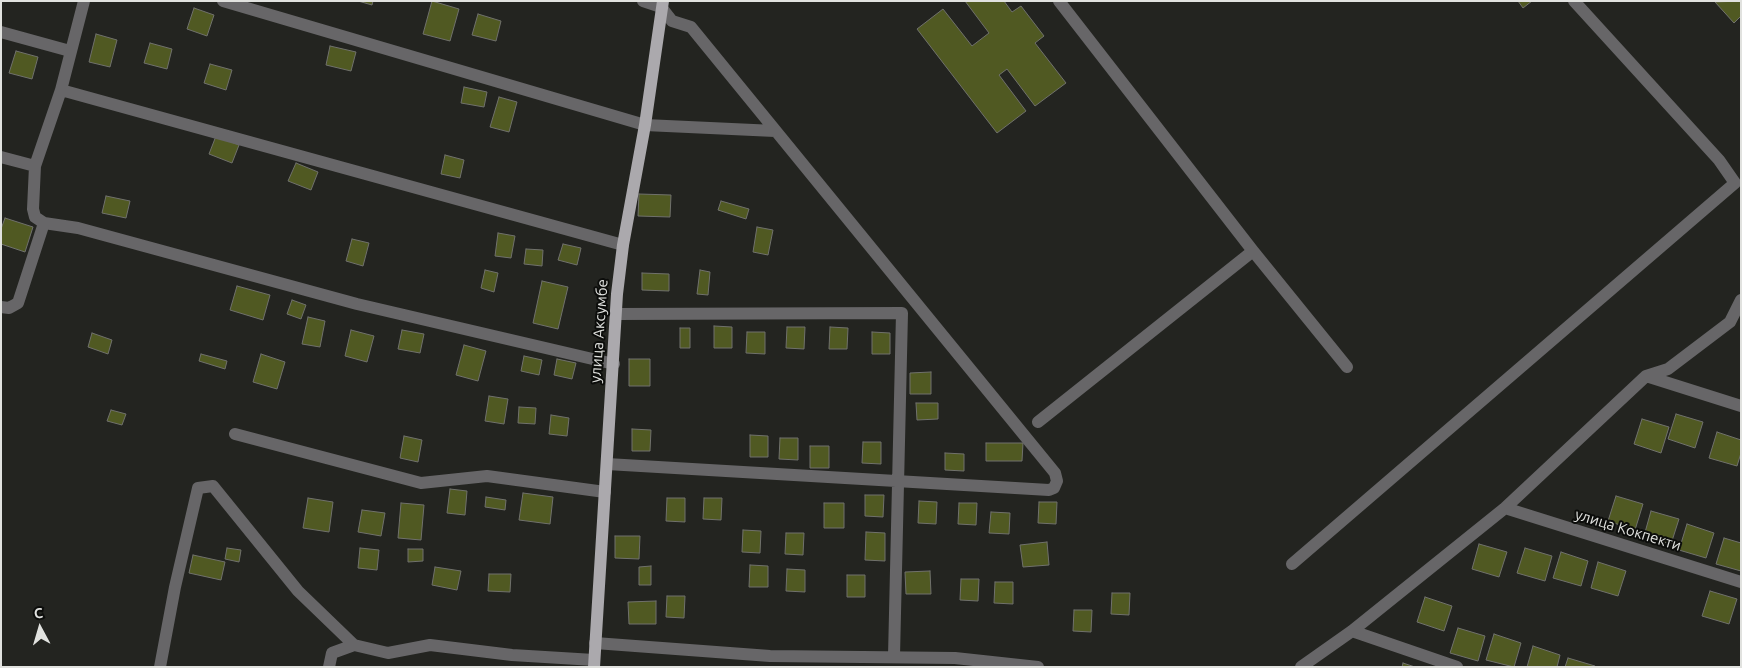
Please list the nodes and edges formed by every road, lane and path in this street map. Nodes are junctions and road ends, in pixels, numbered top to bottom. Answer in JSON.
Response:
{"nodes":[{"id":1,"x":84,"y":1,"type":"edge"},
{"id":2,"x":223,"y":1,"type":"edge"},
{"id":3,"x":643,"y":1,"type":"edge"},
{"id":4,"x":1059,"y":1,"type":"edge"},
{"id":5,"x":1574,"y":1,"type":"edge"},
{"id":6,"x":662,"y":4,"type":"edge"},
{"id":7,"x":1,"y":32,"type":"edge"},
{"id":8,"x":70,"y":51,"type":"junction"},
{"id":9,"x":60,"y":90,"type":"junction"},
{"id":10,"x":645,"y":125,"type":"junction"},
{"id":11,"x":775,"y":131,"type":"junction"},
{"id":12,"x":1,"y":157,"type":"edge"},
{"id":13,"x":35,"y":166,"type":"junction"},
{"id":14,"x":44,"y":223,"type":"junction"},
{"id":15,"x":622,"y":245,"type":"junction"},
{"id":16,"x":1253,"y":251,"type":"junction"},
{"id":17,"x":1741,"y":300,"type":"edge"},
{"id":18,"x":915,"y":302,"type":"junction"},
{"id":19,"x":1,"y":307,"type":"edge"},
{"id":20,"x":902,"y":313,"type":"junction"},
{"id":21,"x":616,"y":314,"type":"junction"},
{"id":22,"x":614,"y":364,"type":"junction"},
{"id":23,"x":1347,"y":367,"type":"dead end"},
{"id":24,"x":1646,"y":376,"type":"junction"},
{"id":25,"x":1741,"y":406,"type":"edge"},
{"id":26,"x":1038,"y":422,"type":"dead end"},
{"id":27,"x":235,"y":434,"type":"dead end"},
{"id":28,"x":607,"y":464,"type":"junction"},
{"id":29,"x":898,"y":480,"type":"junction"},
{"id":30,"x":605,"y":492,"type":"junction"},
{"id":31,"x":1505,"y":508,"type":"junction"},
{"id":32,"x":1292,"y":564,"type":"dead end"},
{"id":33,"x":1741,"y":582,"type":"edge"},
{"id":34,"x":1352,"y":630,"type":"junction"},
{"id":35,"x":595,"y":643,"type":"junction"},
{"id":36,"x":354,"y":645,"type":"junction"},
{"id":37,"x":894,"y":656,"type":"junction"},
{"id":38,"x":770,"y":661,"type":"edge"},
{"id":39,"x":955,"y":662,"type":"edge"},
{"id":40,"x":594,"y":663,"type":"edge"},
{"id":41,"x":160,"y":667,"type":"edge"},
{"id":42,"x":329,"y":667,"type":"edge"},
{"id":43,"x":1038,"y":667,"type":"edge"},
{"id":44,"x":1301,"y":667,"type":"edge"},
{"id":45,"x":1457,"y":667,"type":"edge"}],
"edges":[{"from":1,"to":8,"type":"street"},
{"from":2,"to":10,"type":"street"},
{"from":3,"to":6,"type":"street"},
{"from":4,"to":16,"type":"street"},
{"from":5,"to":32,"type":"street"},
{"from":6,"to":10,"type":"main road","name":"улица Аксумбе"},
{"from":6,"to":11,"type":"street"},
{"from":7,"to":8,"type":"street"},
{"from":8,"to":9,"type":"street"},
{"from":9,"to":13,"type":"street"},
{"from":9,"to":15,"type":"street"},
{"from":10,"to":11,"type":"street"},
{"from":10,"to":15,"type":"main road","name":"улица Аксумбе"},
{"from":11,"to":18,"type":"street"},
{"from":12,"to":13,"type":"street"},
{"from":13,"to":14,"type":"street"},
{"from":14,"to":19,"type":"street"},
{"from":14,"to":22,"type":"street"},
{"from":15,"to":21,"type":"main road","name":"улица Аксумбе"},
{"from":16,"to":23,"type":"street"},
{"from":16,"to":26,"type":"street"},
{"from":17,"to":24,"type":"street"},
{"from":18,"to":20,"type":"street"},
{"from":18,"to":29,"type":"street"},
{"from":20,"to":21,"type":"street"},
{"from":20,"to":29,"type":"street"},
{"from":21,"to":22,"type":"main road","name":"улица Аксумбе"},
{"from":22,"to":28,"type":"main road","name":"улица Аксумбе"},
{"from":24,"to":25,"type":"street"},
{"from":24,"to":31,"type":"street"},
{"from":27,"to":30,"type":"street"},
{"from":28,"to":29,"type":"street"},
{"from":28,"to":30,"type":"main road","name":"улица Аксумбе"},
{"from":29,"to":37,"type":"street"},
{"from":30,"to":35,"type":"main road","name":"улица Аксумбе"},
{"from":31,"to":33,"type":"street","name":"улица Кокпекти"},
{"from":31,"to":34,"type":"street"},
{"from":34,"to":44,"type":"street"},
{"from":34,"to":45,"type":"street"},
{"from":35,"to":38,"type":"street"},
{"from":35,"to":40,"type":"main road","name":"улица Аксумбе"},
{"from":36,"to":40,"type":"street"},
{"from":36,"to":41,"type":"street"},
{"from":36,"to":42,"type":"street"},
{"from":37,"to":38,"type":"street"},
{"from":37,"to":39,"type":"street"},
{"from":39,"to":43,"type":"street"}]}
